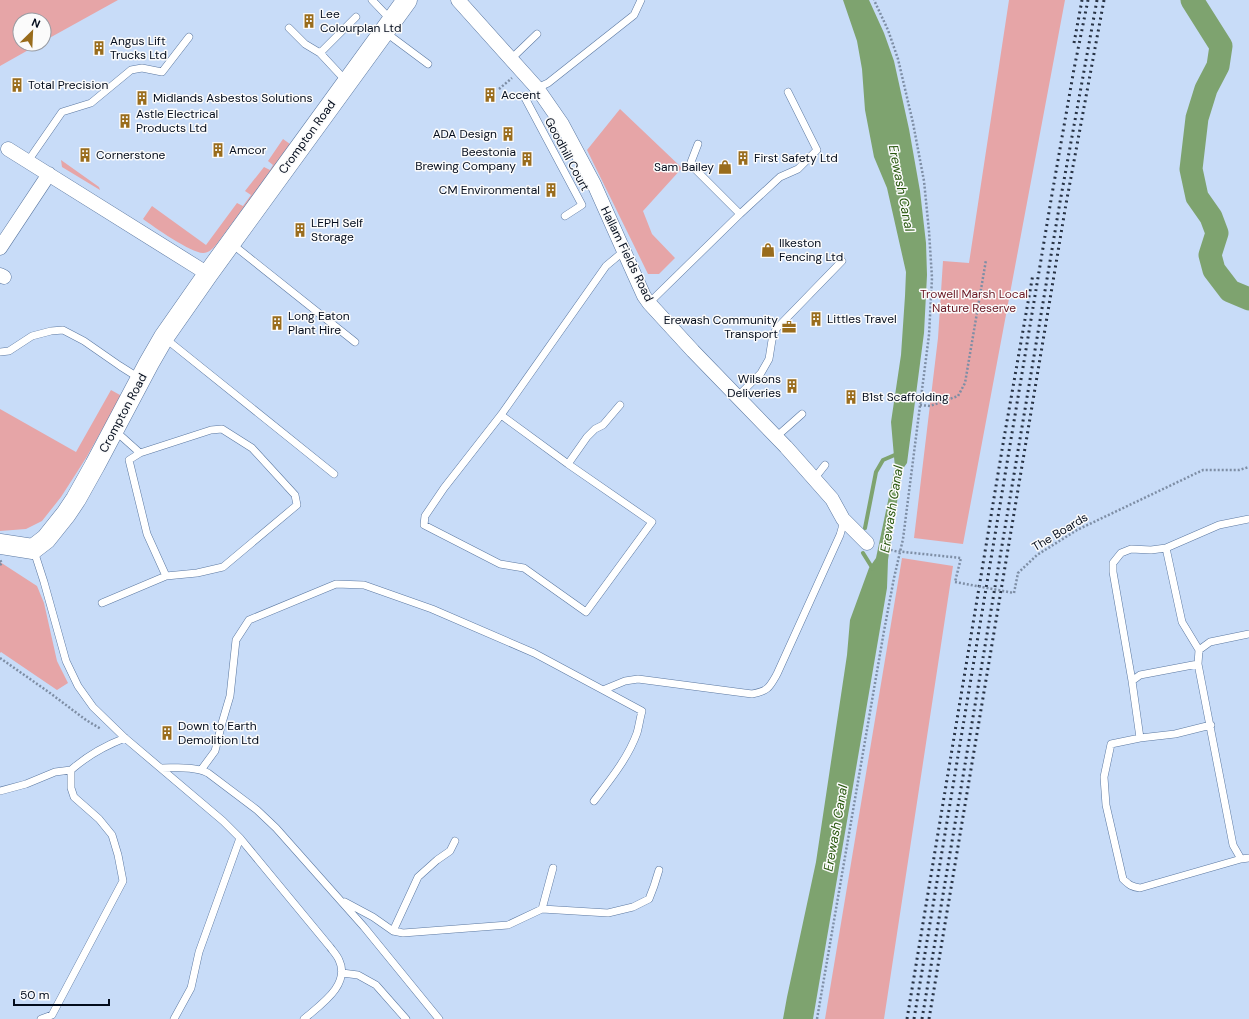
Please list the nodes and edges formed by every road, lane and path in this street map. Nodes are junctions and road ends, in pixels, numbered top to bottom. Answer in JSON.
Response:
{"nodes":[{"id":1,"x":372,"y":0,"type":"edge"},
{"id":2,"x":407,"y":0,"type":"edge"},
{"id":3,"x":458,"y":0,"type":"edge"},
{"id":4,"x":641,"y":0,"type":"edge"},
{"id":5,"x":874,"y":0,"type":"edge"},
{"id":6,"x":356,"y":17,"type":"dead end"},
{"id":7,"x":388,"y":26,"type":"junction"},
{"id":8,"x":289,"y":28,"type":"dead end"},
{"id":9,"x":538,"y":34,"type":"dead end"},
{"id":10,"x":189,"y":37,"type":"dead end"},
{"id":11,"x":320,"y":53,"type":"junction"},
{"id":12,"x":511,"y":59,"type":"junction"},
{"id":13,"x":428,"y":64,"type":"dead end"},
{"id":14,"x":347,"y":82,"type":"junction"},
{"id":15,"x":537,"y":88,"type":"junction"},
{"id":16,"x":788,"y":92,"type":"dead end"},
{"id":17,"x":524,"y":96,"type":"dead end"},
{"id":18,"x":698,"y":144,"type":"dead end"},
{"id":19,"x":4,"y":146,"type":"edge"},
{"id":20,"x":28,"y":161,"type":"junction"},
{"id":21,"x":49,"y":174,"type":"junction"},
{"id":22,"x":740,"y":214,"type":"junction"},
{"id":23,"x":565,"y":216,"type":"dead end"},
{"id":24,"x":230,"y":243,"type":"junction"},
{"id":25,"x":0,"y":248,"type":"edge"},
{"id":26,"x":624,"y":250,"type":"junction"},
{"id":27,"x":986,"y":260,"type":"dead end"},
{"id":28,"x":842,"y":261,"type":"dead end"},
{"id":29,"x":208,"y":274,"type":"junction"},
{"id":30,"x":649,"y":303,"type":"junction"},
{"id":31,"x":164,"y":337,"type":"junction"},
{"id":32,"x":355,"y":342,"type":"dead end"},
{"id":33,"x":0,"y":352,"type":"edge"},
{"id":34,"x":141,"y":379,"type":"junction"},
{"id":35,"x":738,"y":397,"type":"junction"},
{"id":36,"x":620,"y":405,"type":"dead end"},
{"id":37,"x":920,"y":405,"type":"junction"},
{"id":38,"x":501,"y":414,"type":"junction"},
{"id":39,"x":802,"y":414,"type":"dead end"},
{"id":40,"x":113,"y":432,"type":"junction"},
{"id":41,"x":776,"y":437,"type":"junction"},
{"id":42,"x":140,"y":453,"type":"junction"},
{"id":43,"x":568,"y":464,"type":"junction"},
{"id":44,"x":825,"y":465,"type":"dead end"},
{"id":45,"x":1249,"y":467,"type":"edge"},
{"id":46,"x":334,"y":474,"type":"dead end"},
{"id":47,"x":814,"y":479,"type":"junction"},
{"id":48,"x":843,"y":519,"type":"junction"},
{"id":49,"x":1249,"y":520,"type":"edge"},
{"id":50,"x":870,"y":544,"type":"joint"},
{"id":51,"x":1166,"y":548,"type":"junction"},
{"id":52,"x":33,"y":549,"type":"junction"},
{"id":53,"x":4,"y":550,"type":"edge"},
{"id":54,"x":899,"y":551,"type":"junction"},
{"id":55,"x":0,"y":565,"type":"edge"},
{"id":56,"x":166,"y":576,"type":"junction"},
{"id":57,"x":102,"y":603,"type":"dead end"},
{"id":58,"x":1249,"y":634,"type":"edge"},
{"id":59,"x":1199,"y":650,"type":"junction"},
{"id":60,"x":0,"y":658,"type":"edge"},
{"id":61,"x":1198,"y":664,"type":"junction"},
{"id":62,"x":1132,"y":680,"type":"junction"},
{"id":63,"x":603,"y":690,"type":"junction"},
{"id":64,"x":1211,"y":725,"type":"junction"},
{"id":65,"x":126,"y":738,"type":"junction"},
{"id":66,"x":1140,"y":738,"type":"junction"},
{"id":67,"x":162,"y":768,"type":"junction"},
{"id":68,"x":71,"y":770,"type":"junction"},
{"id":69,"x":202,"y":770,"type":"junction"},
{"id":70,"x":0,"y":791,"type":"edge"},
{"id":71,"x":594,"y":801,"type":"dead end"},
{"id":72,"x":240,"y":838,"type":"junction"},
{"id":73,"x":454,"y":841,"type":"dead end"},
{"id":74,"x":1245,"y":858,"type":"edge"},
{"id":75,"x":553,"y":868,"type":"dead end"},
{"id":76,"x":659,"y":870,"type":"dead end"},
{"id":77,"x":341,"y":900,"type":"junction"},
{"id":78,"x":542,"y":909,"type":"junction"},
{"id":79,"x":393,"y":931,"type":"junction"},
{"id":80,"x":342,"y":973,"type":"junction"},
{"id":81,"x":41,"y":1019,"type":"edge"},
{"id":82,"x":174,"y":1019,"type":"edge"},
{"id":83,"x":304,"y":1019,"type":"edge"},
{"id":84,"x":406,"y":1019,"type":"edge"},
{"id":85,"x":438,"y":1019,"type":"edge"},
{"id":86,"x":817,"y":1019,"type":"edge"}],
"edges":[{"from":1,"to":7,"type":"lane"},
{"from":2,"to":7,"type":"street","name":"Crompton Road"},
{"from":3,"to":12,"type":"street","name":"Hallam Fields Road"},
{"from":4,"to":15,"type":"lane"},
{"from":5,"to":37,"type":"path"},
{"from":6,"to":11,"type":"lane"},
{"from":7,"to":13,"type":"lane"},
{"from":7,"to":14,"type":"street","name":"Crompton Road"},
{"from":8,"to":11,"type":"lane"},
{"from":9,"to":12,"type":"lane"},
{"from":10,"to":20,"type":"lane"},
{"from":11,"to":14,"type":"lane"},
{"from":12,"to":15,"type":"street","name":"Hallam Fields Road"},
{"from":14,"to":24,"type":"street","name":"Crompton Road"},
{"from":15,"to":26,"type":"street","name":"Hallam Fields Road"},
{"from":16,"to":22,"type":"lane"},
{"from":17,"to":23,"type":"lane","name":"Goodhill Court"},
{"from":18,"to":22,"type":"lane"},
{"from":19,"to":20,"type":"street"},
{"from":20,"to":21,"type":"street"},
{"from":21,"to":25,"type":"street"},
{"from":21,"to":29,"type":"street"},
{"from":22,"to":30,"type":"lane"},
{"from":24,"to":29,"type":"street","name":"Crompton Road"},
{"from":24,"to":32,"type":"lane"},
{"from":26,"to":30,"type":"street","name":"Hallam Fields Road"},
{"from":26,"to":38,"type":"lane"},
{"from":27,"to":37,"type":"path"},
{"from":28,"to":35,"type":"lane"},
{"from":29,"to":31,"type":"street","name":"Crompton Road"},
{"from":30,"to":35,"type":"street","name":"Hallam Fields Road"},
{"from":31,"to":34,"type":"street","name":"Crompton Road"},
{"from":31,"to":46,"type":"lane"},
{"from":33,"to":34,"type":"lane"},
{"from":34,"to":40,"type":"street","name":"Crompton Road"},
{"from":35,"to":41,"type":"street","name":"Hallam Fields Road"},
{"from":36,"to":43,"type":"lane"},
{"from":37,"to":54,"type":"path"},
{"from":38,"to":43,"type":"lane"},
{"from":38,"to":43,"type":"lane"},
{"from":39,"to":41,"type":"lane"},
{"from":40,"to":42,"type":"lane"},
{"from":40,"to":52,"type":"street","name":"Crompton Road"},
{"from":41,"to":47,"type":"street","name":"Hallam Fields Road"},
{"from":42,"to":56,"type":"lane"},
{"from":42,"to":56,"type":"lane"},
{"from":44,"to":47,"type":"lane"},
{"from":45,"to":54,"type":"path","name":"The Boards","bridge":true},
{"from":47,"to":48,"type":"street","name":"Hallam Fields Road"},
{"from":48,"to":50,"type":"street","name":"Hallam Fields Road"},
{"from":48,"to":63,"type":"lane"},
{"from":49,"to":51,"type":"lane"},
{"from":50,"to":54,"type":"path"},
{"from":51,"to":59,"type":"lane"},
{"from":51,"to":62,"type":"lane"},
{"from":52,"to":53,"type":"street"},
{"from":52,"to":65,"type":"lane"},
{"from":53,"to":55,"type":"path"},
{"from":54,"to":86,"type":"path"},
{"from":56,"to":57,"type":"lane"},
{"from":58,"to":59,"type":"lane"},
{"from":59,"to":61,"type":"lane"},
{"from":60,"to":65,"type":"path"},
{"from":61,"to":62,"type":"lane"},
{"from":61,"to":64,"type":"lane"},
{"from":62,"to":66,"type":"lane"},
{"from":63,"to":69,"type":"lane"},
{"from":63,"to":71,"type":"lane"},
{"from":64,"to":66,"type":"lane"},
{"from":64,"to":74,"type":"lane"},
{"from":65,"to":67,"type":"lane"},
{"from":65,"to":68,"type":"lane"},
{"from":66,"to":74,"type":"lane"},
{"from":67,"to":69,"type":"lane"},
{"from":67,"to":72,"type":"lane"},
{"from":68,"to":70,"type":"lane"},
{"from":68,"to":81,"type":"lane"},
{"from":69,"to":77,"type":"lane"},
{"from":72,"to":80,"type":"lane"},
{"from":72,"to":82,"type":"lane"},
{"from":73,"to":79,"type":"lane"},
{"from":75,"to":78,"type":"lane"},
{"from":76,"to":78,"type":"lane"},
{"from":77,"to":79,"type":"lane"},
{"from":77,"to":85,"type":"lane"},
{"from":78,"to":79,"type":"lane"},
{"from":80,"to":83,"type":"lane"},
{"from":80,"to":84,"type":"lane"}]}
